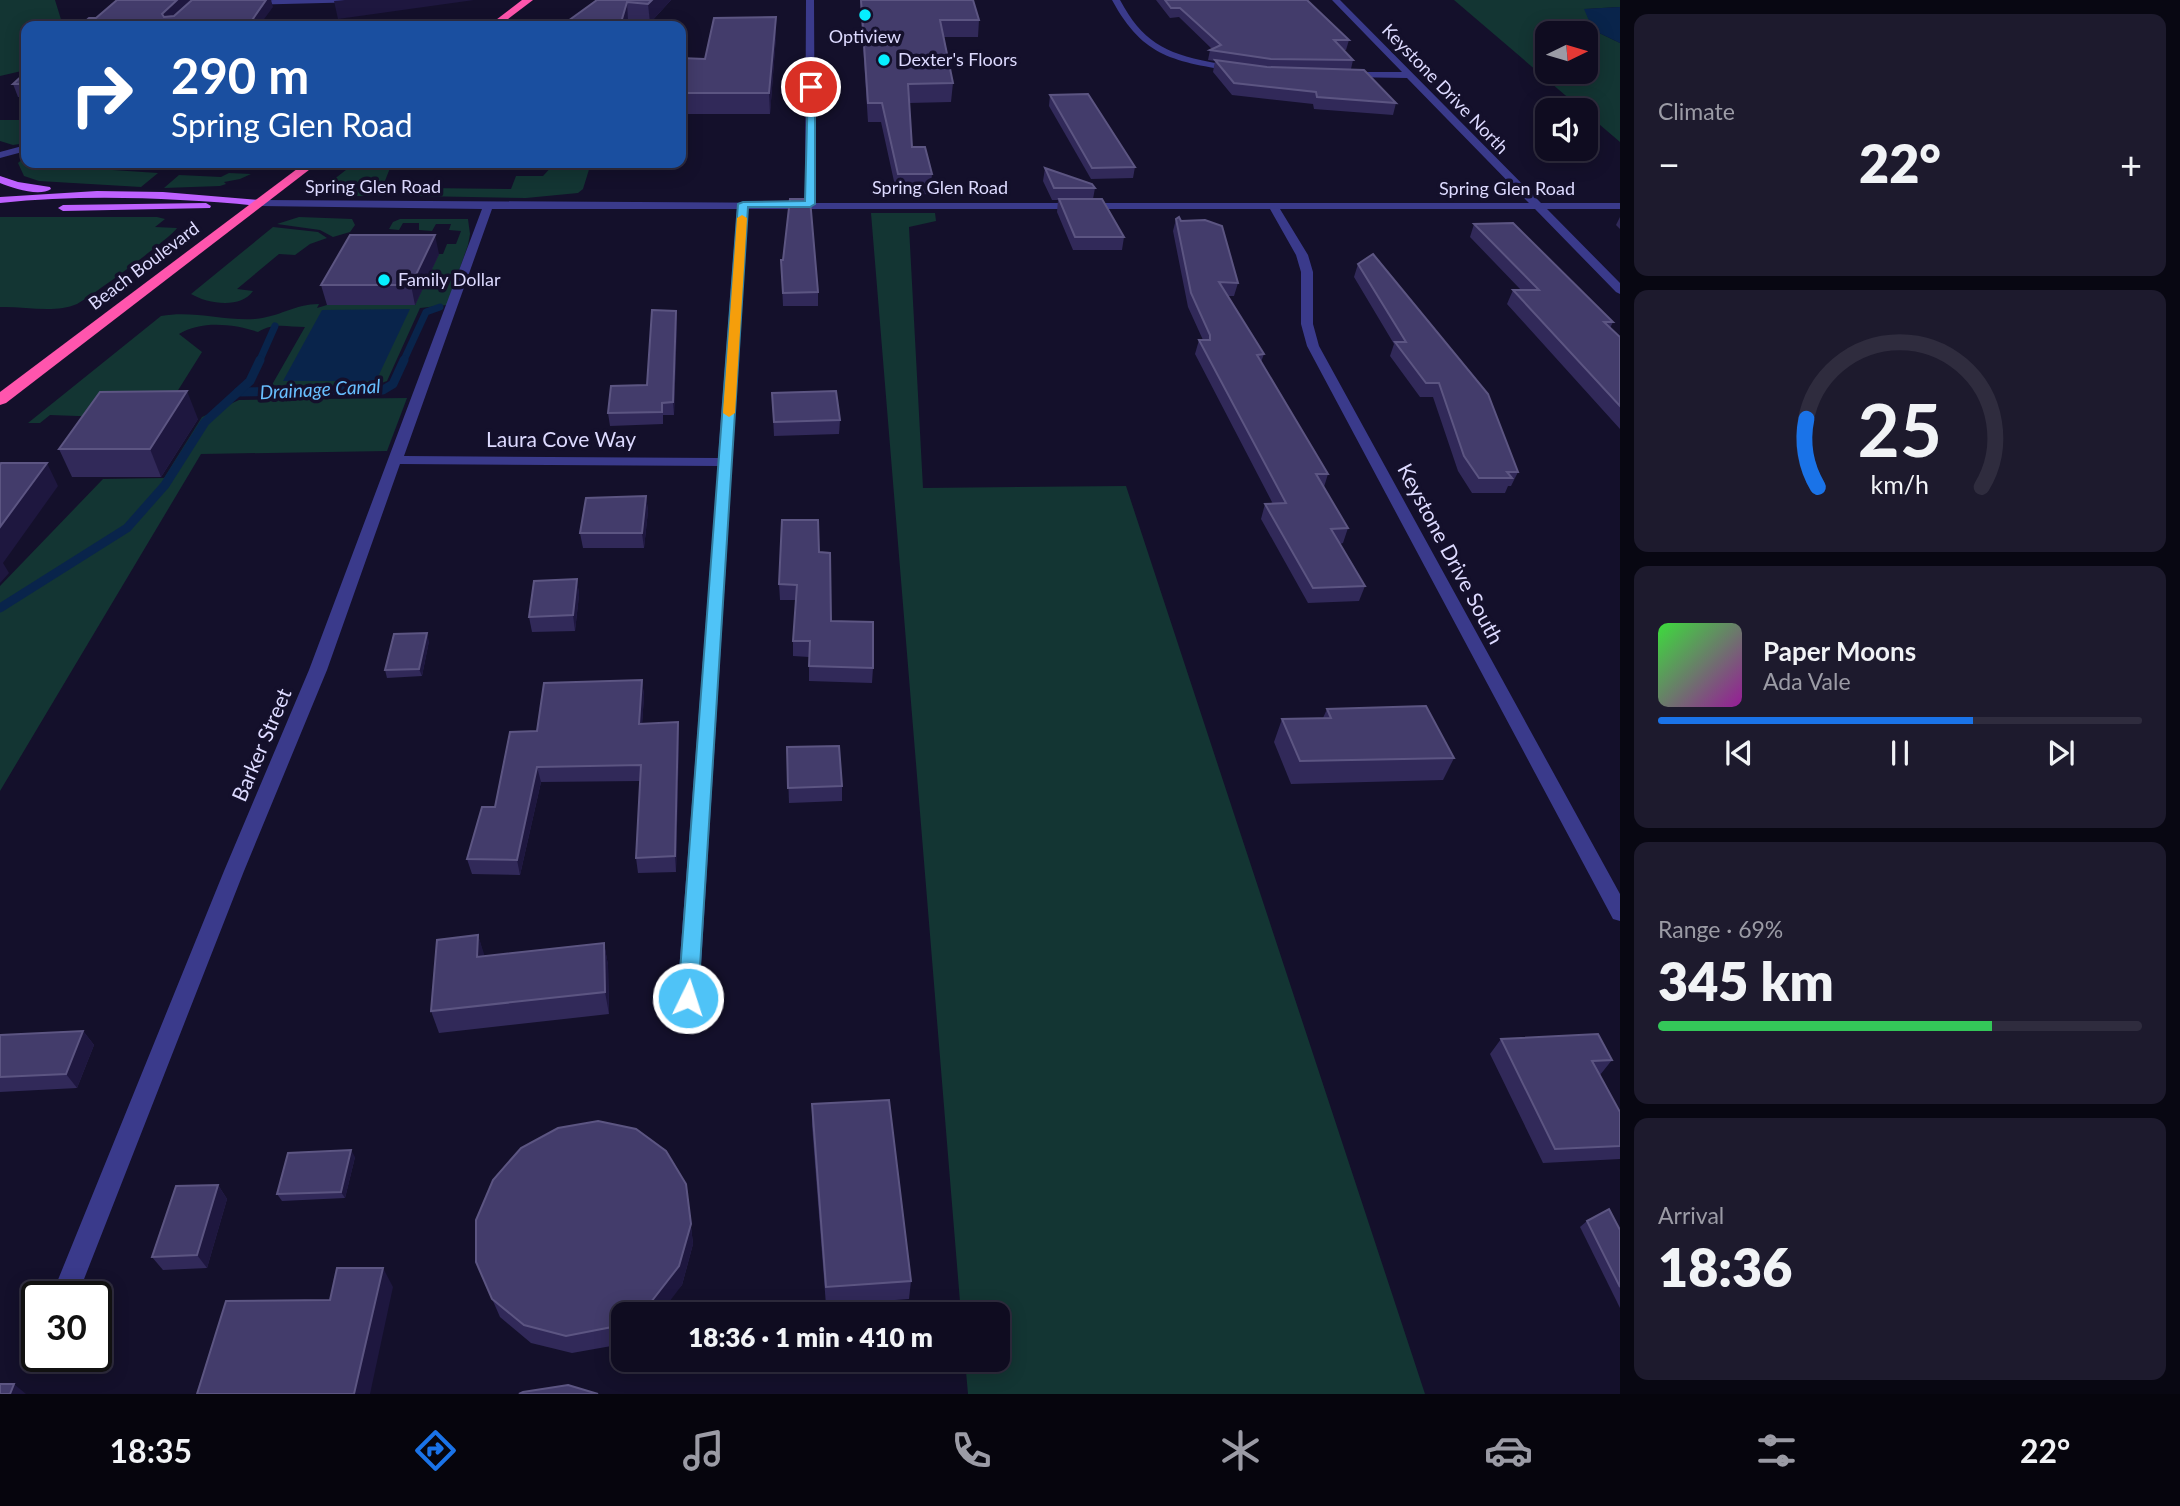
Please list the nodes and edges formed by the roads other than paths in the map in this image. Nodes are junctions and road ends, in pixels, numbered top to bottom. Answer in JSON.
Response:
{"nodes":[{"id":1,"x":363,"y":0,"type":"edge"},
{"id":2,"x":528,"y":0,"type":"edge"},
{"id":3,"x":810,"y":0,"type":"edge"},
{"id":4,"x":1116,"y":0,"type":"edge"},
{"id":5,"x":1336,"y":0,"type":"edge"},
{"id":6,"x":243,"y":3,"type":"edge"},
{"id":7,"x":500,"y":21,"type":"edge"},
{"id":8,"x":1243,"y":70,"type":"edge"},
{"id":9,"x":1331,"y":75,"type":"edge"},
{"id":10,"x":1409,"y":75,"type":"junction"},
{"id":11,"x":21,"y":149,"type":"edge"},
{"id":12,"x":0,"y":155,"type":"edge"},
{"id":13,"x":305,"y":168,"type":"edge"},
{"id":14,"x":0,"y":179,"type":"edge"},
{"id":15,"x":130,"y":194,"type":"junction"},
{"id":16,"x":0,"y":200,"type":"edge"},
{"id":17,"x":260,"y":202,"type":"junction"},
{"id":18,"x":743,"y":204,"type":"junction"},
{"id":19,"x":810,"y":204,"type":"junction"},
{"id":20,"x":488,"y":205,"type":"junction"},
{"id":21,"x":1273,"y":206,"type":"junction"},
{"id":22,"x":1538,"y":206,"type":"junction"},
{"id":23,"x":1620,"y":206,"type":"edge"},
{"id":24,"x":0,"y":208,"type":"edge"},
{"id":25,"x":33,"y":209,"type":"dead end"},
{"id":26,"x":46,"y":209,"type":"dead end"},
{"id":27,"x":1620,"y":290,"type":"edge"},
{"id":28,"x":0,"y":400,"type":"edge"},
{"id":29,"x":396,"y":460,"type":"junction"},
{"id":30,"x":726,"y":462,"type":"junction"},
{"id":31,"x":1620,"y":913,"type":"edge"},
{"id":32,"x":688,"y":998,"type":"dead end"},
{"id":33,"x":70,"y":1281,"type":"edge"}],
"edges":[{"from":1,"to":6,"type":"street"},
{"from":2,"to":7,"type":"highway"},
{"from":3,"to":19,"type":"street"},
{"from":4,"to":8,"type":"street"},
{"from":5,"to":10,"type":"street","name":"Keystone Drive North"},
{"from":9,"to":10,"type":"street"},
{"from":10,"to":22,"type":"street","name":"Keystone Drive North"},
{"from":11,"to":12,"type":"street"},
{"from":13,"to":17,"type":"highway","name":"Beach Boulevard"},
{"from":14,"to":15,"type":"main road"},
{"from":15,"to":16,"type":"main road","name":"Spring Glen Road"},
{"from":15,"to":17,"type":"main road","name":"Spring Glen Road"},
{"from":17,"to":20,"type":"street","name":"Spring Glen Road"},
{"from":17,"to":26,"type":"main road","name":"Spring Glen Road"},
{"from":17,"to":28,"type":"highway","name":"Beach Boulevard"},
{"from":18,"to":19,"type":"street","name":"Spring Glen Road"},
{"from":18,"to":20,"type":"street","name":"Spring Glen Road"},
{"from":18,"to":30,"type":"street"},
{"from":19,"to":21,"type":"street","name":"Spring Glen Road"},
{"from":20,"to":29,"type":"street","name":"Barker Street"},
{"from":21,"to":22,"type":"street","name":"Spring Glen Road"},
{"from":21,"to":31,"type":"street","name":"Keystone Drive South"},
{"from":22,"to":23,"type":"street","name":"Spring Glen Road"},
{"from":22,"to":27,"type":"street","name":"Keystone Drive North"},
{"from":24,"to":25,"type":"main road"},
{"from":29,"to":30,"type":"street","name":"Laura Cove Way"},
{"from":29,"to":33,"type":"street","name":"Barker Street"},
{"from":30,"to":32,"type":"street"}]}
